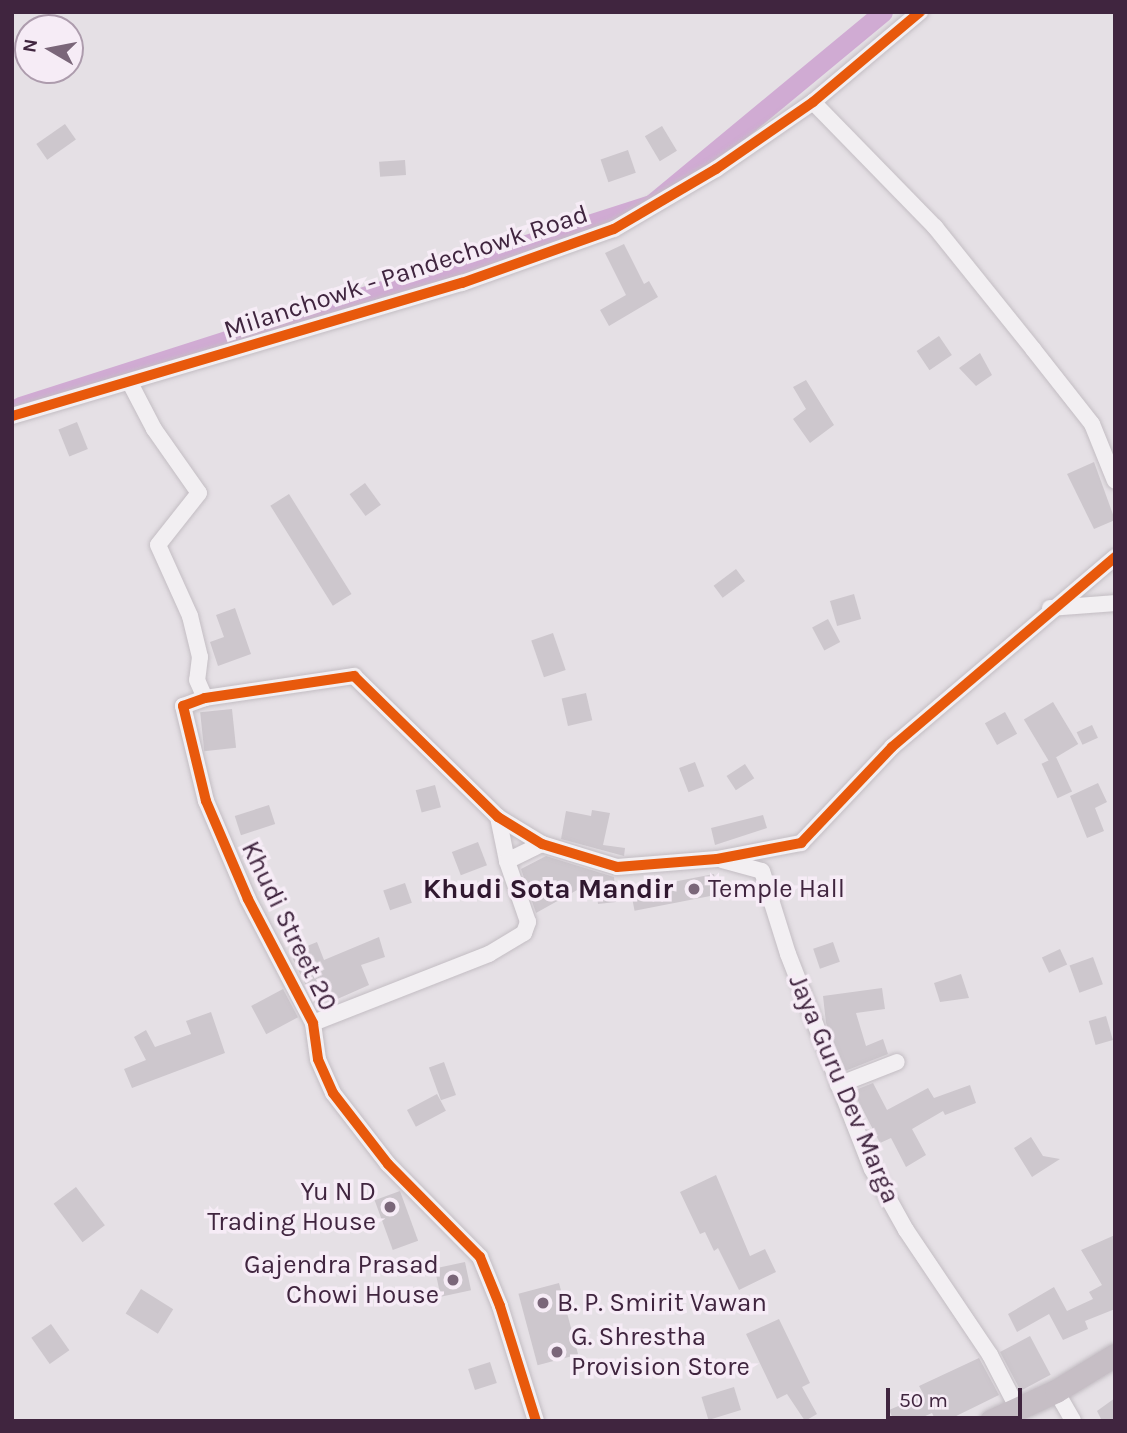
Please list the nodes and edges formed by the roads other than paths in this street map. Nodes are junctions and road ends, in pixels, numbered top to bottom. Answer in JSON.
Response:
{"nodes":[{"id":1,"x":920,"y":12,"type":"edge"},
{"id":2,"x":813,"y":102,"type":"junction"},
{"id":3,"x":130,"y":383,"type":"junction"},
{"id":4,"x":12,"y":416,"type":"edge"},
{"id":5,"x":1115,"y":481,"type":"edge"},
{"id":6,"x":1115,"y":557,"type":"edge"},
{"id":7,"x":1115,"y":603,"type":"edge"},
{"id":8,"x":1051,"y":608,"type":"junction"},
{"id":9,"x":205,"y":698,"type":"junction"},
{"id":10,"x":498,"y":817,"type":"junction"},
{"id":11,"x":542,"y":844,"type":"junction"},
{"id":12,"x":782,"y":846,"type":"junction"},
{"id":13,"x":717,"y":859,"type":"junction"},
{"id":14,"x":508,"y":861,"type":"junction"},
{"id":15,"x":762,"y":871,"type":"junction"},
{"id":16,"x":313,"y":1023,"type":"junction"},
{"id":17,"x":897,"y":1062,"type":"dead end"},
{"id":18,"x":838,"y":1085,"type":"junction"},
{"id":19,"x":1115,"y":1355,"type":"edge"},
{"id":20,"x":1056,"y":1391,"type":"junction"},
{"id":21,"x":1017,"y":1407,"type":"junction"},
{"id":22,"x":536,"y":1421,"type":"edge"},
{"id":23,"x":990,"y":1421,"type":"edge"},
{"id":24,"x":1073,"y":1421,"type":"edge"}],
"edges":[{"from":1,"to":2,"type":"street","name":"Milanchowk - Pandechowk Road"},
{"from":2,"to":3,"type":"street","name":"Milanchowk - Pandechowk Road"},
{"from":2,"to":5,"type":"street"},
{"from":3,"to":4,"type":"street","name":"Milanchowk - Pandechowk Road"},
{"from":3,"to":9,"type":"street"},
{"from":6,"to":8,"type":"street"},
{"from":7,"to":8,"type":"street"},
{"from":8,"to":12,"type":"street"},
{"from":9,"to":10,"type":"street"},
{"from":9,"to":16,"type":"street","name":"Khudi Street 20"},
{"from":10,"to":11,"type":"street"},
{"from":10,"to":14,"type":"street"},
{"from":11,"to":13,"type":"street"},
{"from":11,"to":14,"type":"street"},
{"from":12,"to":13,"type":"street"},
{"from":12,"to":15,"type":"street"},
{"from":13,"to":15,"type":"street"},
{"from":14,"to":16,"type":"street"},
{"from":15,"to":18,"type":"street","name":"Jaya Guru Dev Marga"},
{"from":16,"to":22,"type":"street","name":"Khudi Street 20"},
{"from":17,"to":18,"type":"street"},
{"from":18,"to":21,"type":"street","name":"Jaya Guru Dev Marga"},
{"from":19,"to":20,"type":"main road"},
{"from":20,"to":21,"type":"main road"},
{"from":20,"to":24,"type":"street"},
{"from":21,"to":23,"type":"main road"}]}
